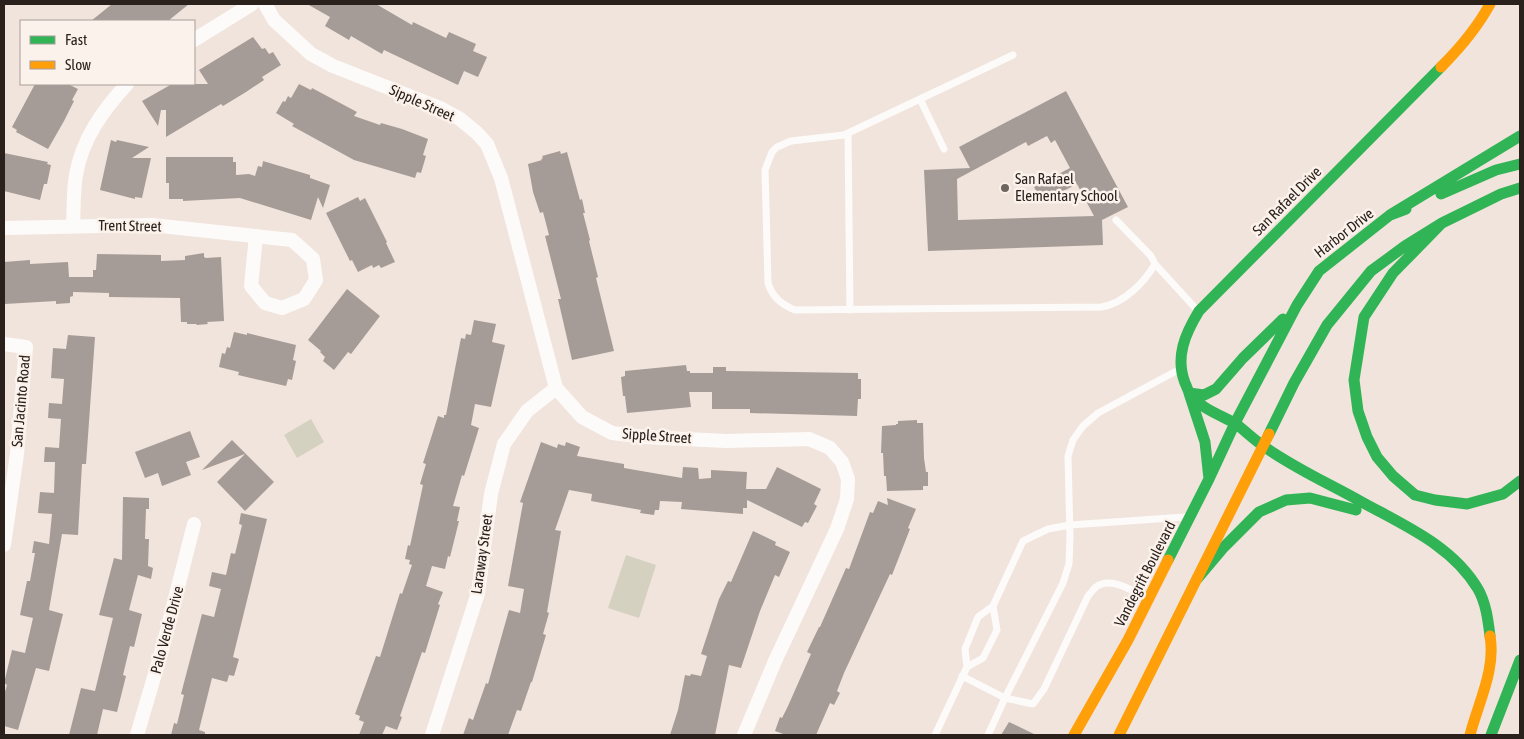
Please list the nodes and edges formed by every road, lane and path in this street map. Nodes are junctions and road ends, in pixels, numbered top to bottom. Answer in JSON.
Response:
{"nodes":[{"id":1,"x":252,"y":4,"type":"edge"},
{"id":2,"x":264,"y":4,"type":"edge"},
{"id":3,"x":1490,"y":4,"type":"edge"},
{"id":4,"x":195,"y":39,"type":"edge"},
{"id":5,"x":1012,"y":55,"type":"dead end"},
{"id":6,"x":126,"y":85,"type":"edge"},
{"id":7,"x":920,"y":99,"type":"junction"},
{"id":8,"x":848,"y":133,"type":"junction"},
{"id":9,"x":1520,"y":136,"type":"edge"},
{"id":10,"x":944,"y":149,"type":"dead end"},
{"id":11,"x":1520,"y":164,"type":"edge"},
{"id":12,"x":1520,"y":188,"type":"edge"},
{"id":13,"x":1390,"y":215,"type":"junction"},
{"id":14,"x":1116,"y":220,"type":"dead end"},
{"id":15,"x":1442,"y":223,"type":"junction"},
{"id":16,"x":73,"y":226,"type":"junction"},
{"id":17,"x":4,"y":228,"type":"edge"},
{"id":18,"x":256,"y":236,"type":"junction"},
{"id":19,"x":1155,"y":264,"type":"junction"},
{"id":20,"x":1297,"y":305,"type":"junction"},
{"id":21,"x":850,"y":310,"type":"junction"},
{"id":22,"x":1199,"y":311,"type":"junction"},
{"id":23,"x":4,"y":344,"type":"edge"},
{"id":24,"x":1180,"y":369,"type":"junction"},
{"id":25,"x":556,"y":388,"type":"junction"},
{"id":26,"x":1189,"y":393,"type":"junction"},
{"id":27,"x":1235,"y":423,"type":"junction"},
{"id":28,"x":1262,"y":445,"type":"junction"},
{"id":29,"x":1210,"y":479,"type":"junction"},
{"id":30,"x":1520,"y":481,"type":"edge"},
{"id":31,"x":1190,"y":517,"type":"junction"},
{"id":32,"x":1399,"y":522,"type":"junction"},
{"id":33,"x":194,"y":524,"type":"dead end"},
{"id":34,"x":1070,"y":525,"type":"junction"},
{"id":35,"x":4,"y":545,"type":"edge"},
{"id":36,"x":1197,"y":579,"type":"junction"},
{"id":37,"x":1149,"y":599,"type":"junction"},
{"id":38,"x":993,"y":606,"type":"junction"},
{"id":39,"x":1520,"y":660,"type":"edge"},
{"id":40,"x":967,"y":667,"type":"junction"},
{"id":41,"x":962,"y":676,"type":"junction"},
{"id":42,"x":1005,"y":698,"type":"junction"},
{"id":43,"x":138,"y":735,"type":"edge"},
{"id":44,"x":432,"y":735,"type":"edge"},
{"id":45,"x":744,"y":735,"type":"edge"},
{"id":46,"x":935,"y":735,"type":"edge"},
{"id":47,"x":988,"y":735,"type":"edge"},
{"id":48,"x":1074,"y":735,"type":"edge"},
{"id":49,"x":1119,"y":735,"type":"edge"},
{"id":50,"x":1470,"y":735,"type":"edge"},
{"id":51,"x":1491,"y":735,"type":"edge"}],
"edges":[{"from":1,"to":4,"type":"street"},
{"from":2,"to":25,"type":"street","name":"Sipple Street"},
{"from":3,"to":22,"type":"main road","name":"San Rafael Drive"},
{"from":5,"to":7,"type":"lane"},
{"from":6,"to":16,"type":"street"},
{"from":7,"to":8,"type":"lane"},
{"from":7,"to":10,"type":"lane"},
{"from":8,"to":21,"type":"lane"},
{"from":8,"to":21,"type":"lane"},
{"from":9,"to":13,"type":"main road"},
{"from":11,"to":13,"type":"main road","name":"Harbor Drive"},
{"from":12,"to":15,"type":"main road"},
{"from":13,"to":20,"type":"main road","name":"Harbor Drive"},
{"from":14,"to":19,"type":"lane"},
{"from":15,"to":28,"type":"main road"},
{"from":15,"to":30,"type":"main road"},
{"from":16,"to":17,"type":"street","name":"Trent Street"},
{"from":16,"to":18,"type":"street","name":"Trent Street"},
{"from":18,"to":18,"type":"street","name":"Trent Street"},
{"from":19,"to":21,"type":"lane"},
{"from":19,"to":22,"type":"lane"},
{"from":20,"to":26,"type":"main road"},
{"from":20,"to":27,"type":"main road","name":"Harbor Drive"},
{"from":22,"to":24,"type":"main road","name":"San Rafael Drive"},
{"from":23,"to":35,"type":"street","name":"San Jacinto Road"},
{"from":24,"to":26,"type":"main road","name":"San Rafael Drive"},
{"from":24,"to":34,"type":"lane"},
{"from":25,"to":44,"type":"street","name":"Laraway Street"},
{"from":25,"to":45,"type":"street","name":"Sipple Street"},
{"from":26,"to":27,"type":"main road"},
{"from":26,"to":29,"type":"main road","name":"San Rafael Drive"},
{"from":27,"to":28,"type":"main road"},
{"from":27,"to":29,"type":"main road","name":"Vandegrift Boulevard"},
{"from":28,"to":32,"type":"main road"},
{"from":28,"to":36,"type":"main road"},
{"from":29,"to":31,"type":"main road","name":"Vandegrift Boulevard"},
{"from":31,"to":34,"type":"lane"},
{"from":31,"to":37,"type":"main road","name":"Vandegrift Boulevard"},
{"from":32,"to":36,"type":"main road"},
{"from":32,"to":50,"type":"main road"},
{"from":33,"to":43,"type":"street","name":"Palo Verde Drive"},
{"from":34,"to":38,"type":"lane"},
{"from":34,"to":42,"type":"lane"},
{"from":36,"to":49,"type":"main road"},
{"from":37,"to":42,"type":"lane"},
{"from":37,"to":48,"type":"main road","name":"Vandegrift Boulevard"},
{"from":38,"to":40,"type":"lane"},
{"from":38,"to":40,"type":"lane"},
{"from":39,"to":51,"type":"main road"},
{"from":40,"to":41,"type":"lane"},
{"from":41,"to":42,"type":"lane"},
{"from":41,"to":46,"type":"lane"},
{"from":42,"to":47,"type":"lane"}]}
